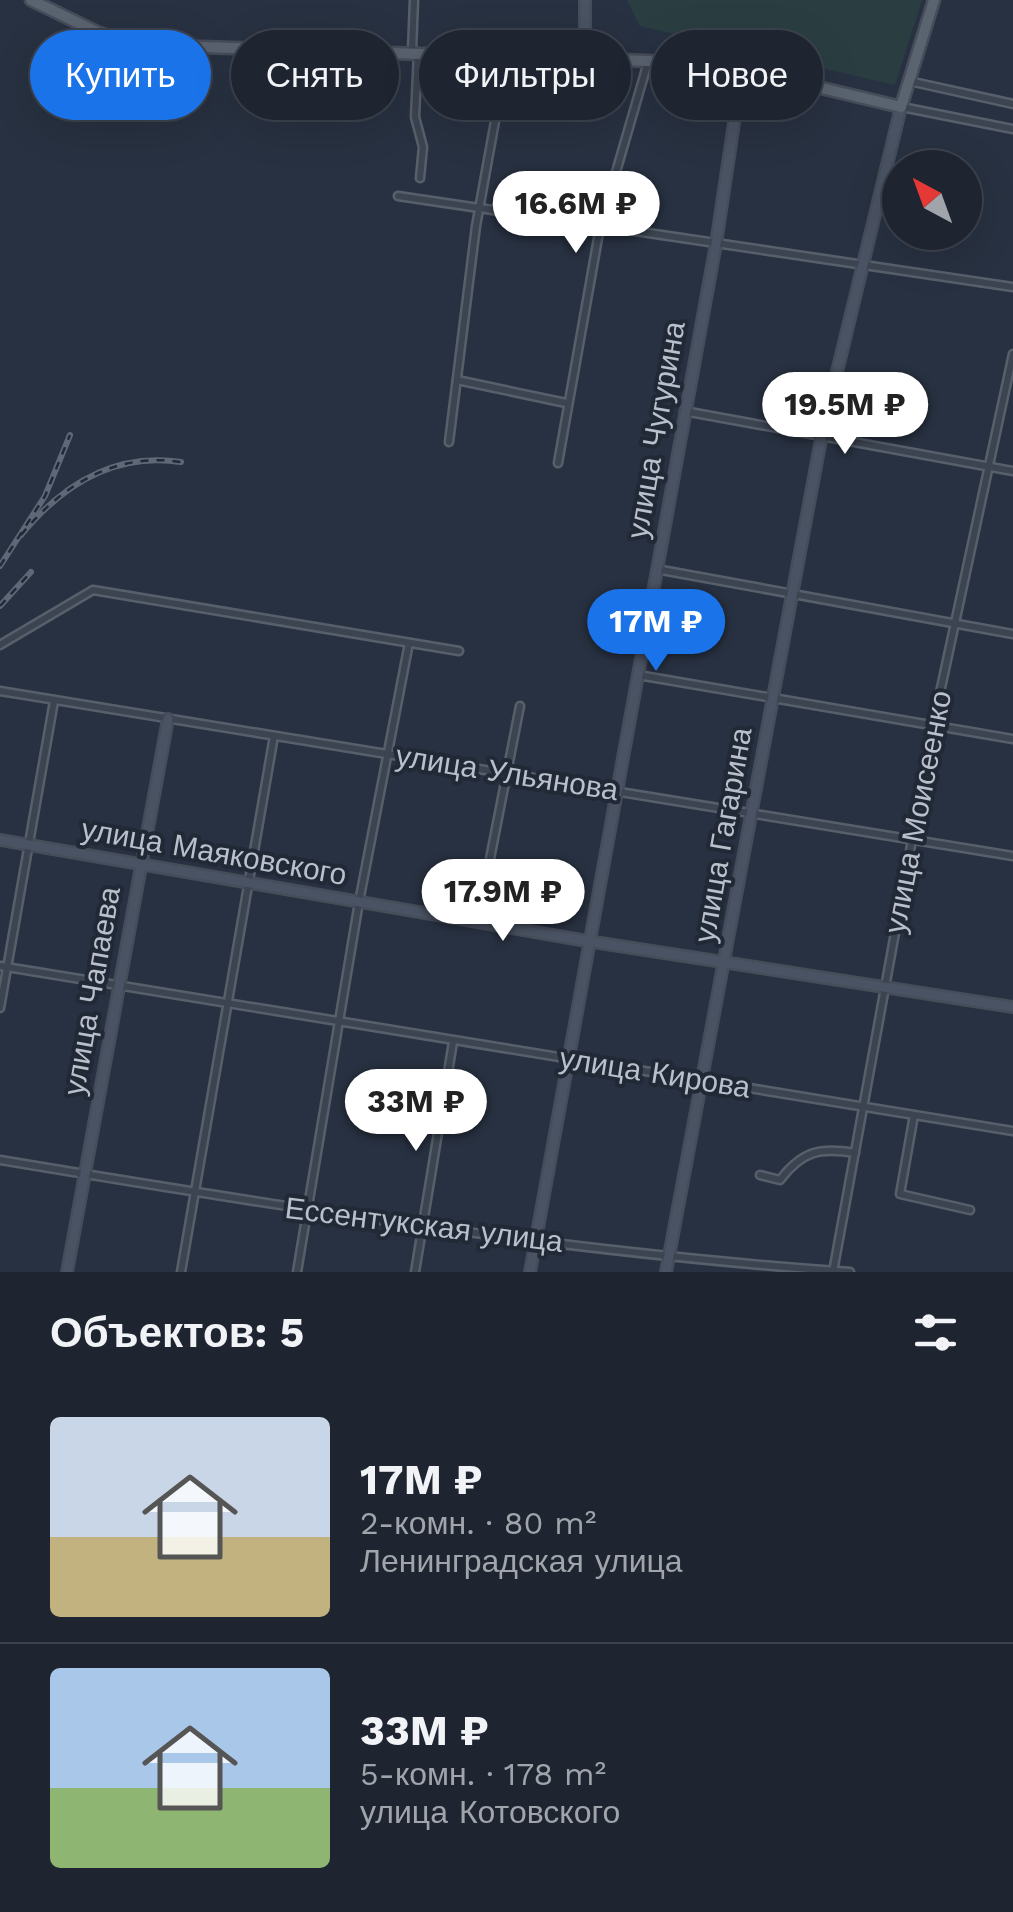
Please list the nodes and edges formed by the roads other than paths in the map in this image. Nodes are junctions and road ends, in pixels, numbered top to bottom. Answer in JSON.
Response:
{"nodes":[{"id":1,"x":31,"y":0,"type":"edge"},
{"id":2,"x":414,"y":0,"type":"edge"},
{"id":3,"x":585,"y":0,"type":"edge"},
{"id":4,"x":934,"y":0,"type":"edge"},
{"id":5,"x":585,"y":30,"type":"edge"},
{"id":6,"x":415,"y":52,"type":"junction"},
{"id":7,"x":419,"y":52,"type":"edge"},
{"id":8,"x":631,"y":60,"type":"edge"},
{"id":9,"x":648,"y":61,"type":"junction"},
{"id":10,"x":651,"y":61,"type":"edge"},
{"id":11,"x":909,"y":81,"type":"junction"},
{"id":12,"x":823,"y":88,"type":"edge"},
{"id":13,"x":1013,"y":104,"type":"edge"},
{"id":14,"x":901,"y":107,"type":"junction"},
{"id":15,"x":496,"y":120,"type":"edge"},
{"id":16,"x":734,"y":120,"type":"edge"},
{"id":17,"x":1013,"y":129,"type":"edge"},
{"id":18,"x":420,"y":178,"type":"dead end"},
{"id":19,"x":398,"y":196,"type":"dead end"},
{"id":20,"x":480,"y":209,"type":"junction"},
{"id":21,"x":600,"y":227,"type":"junction"},
{"id":22,"x":716,"y":244,"type":"junction"},
{"id":23,"x":862,"y":265,"type":"junction"},
{"id":24,"x":1013,"y":287,"type":"edge"},
{"id":25,"x":1013,"y":354,"type":"edge"},
{"id":26,"x":458,"y":380,"type":"junction"},
{"id":27,"x":566,"y":403,"type":"junction"},
{"id":28,"x":683,"y":411,"type":"junction"},
{"id":29,"x":822,"y":434,"type":"junction"},
{"id":30,"x":450,"y":442,"type":"dead end"},
{"id":31,"x":558,"y":463,"type":"dead end"},
{"id":32,"x":988,"y":466,"type":"junction"},
{"id":33,"x":1013,"y":470,"type":"edge"},
{"id":34,"x":656,"y":569,"type":"junction"},
{"id":35,"x":792,"y":596,"type":"junction"},
{"id":36,"x":955,"y":624,"type":"junction"},
{"id":37,"x":1013,"y":634,"type":"edge"},
{"id":38,"x":0,"y":644,"type":"edge"},
{"id":39,"x":408,"y":644,"type":"junction"},
{"id":40,"x":458,"y":651,"type":"dead end"},
{"id":41,"x":636,"y":675,"type":"junction"},
{"id":42,"x":0,"y":691,"type":"edge"},
{"id":43,"x":773,"y":697,"type":"junction"},
{"id":44,"x":54,"y":701,"type":"junction"},
{"id":45,"x":520,"y":706,"type":"dead end"},
{"id":46,"x":168,"y":719,"type":"junction"},
{"id":47,"x":933,"y":724,"type":"junction"},
{"id":48,"x":274,"y":736,"type":"junction"},
{"id":49,"x":1013,"y":739,"type":"edge"},
{"id":50,"x":388,"y":754,"type":"junction"},
{"id":51,"x":508,"y":771,"type":"junction"},
{"id":52,"x":614,"y":790,"type":"junction"},
{"id":53,"x":752,"y":813,"type":"junction"},
{"id":54,"x":0,"y":840,"type":"edge"},
{"id":55,"x":912,"y":840,"type":"junction"},
{"id":56,"x":28,"y":846,"type":"junction"},
{"id":57,"x":1013,"y":856,"type":"edge"},
{"id":58,"x":141,"y":865,"type":"junction"},
{"id":59,"x":248,"y":884,"type":"junction"},
{"id":60,"x":359,"y":902,"type":"junction"},
{"id":61,"x":478,"y":920,"type":"junction"},
{"id":62,"x":587,"y":941,"type":"junction"},
{"id":63,"x":725,"y":962,"type":"junction"},
{"id":64,"x":4,"y":966,"type":"edge"},
{"id":65,"x":119,"y":985,"type":"junction"},
{"id":66,"x":885,"y":987,"type":"junction"},
{"id":67,"x":228,"y":1003,"type":"junction"},
{"id":68,"x":1013,"y":1007,"type":"edge"},
{"id":69,"x":0,"y":1008,"type":"edge"},
{"id":70,"x":339,"y":1021,"type":"junction"},
{"id":71,"x":453,"y":1042,"type":"junction"},
{"id":72,"x":567,"y":1058,"type":"junction"},
{"id":73,"x":702,"y":1080,"type":"junction"},
{"id":74,"x":863,"y":1107,"type":"junction"},
{"id":75,"x":914,"y":1115,"type":"junction"},
{"id":76,"x":1013,"y":1131,"type":"edge"},
{"id":77,"x":855,"y":1153,"type":"junction"},
{"id":78,"x":0,"y":1160,"type":"edge"},
{"id":79,"x":84,"y":1174,"type":"junction"},
{"id":80,"x":760,"y":1176,"type":"dead end"},
{"id":81,"x":195,"y":1193,"type":"junction"},
{"id":82,"x":970,"y":1210,"type":"dead end"},
{"id":83,"x":308,"y":1212,"type":"junction"},
{"id":84,"x":422,"y":1227,"type":"junction"},
{"id":85,"x":535,"y":1242,"type":"junction"},
{"id":86,"x":670,"y":1254,"type":"junction"},
{"id":87,"x":738,"y":1261,"type":"junction"},
{"id":88,"x":833,"y":1271,"type":"edge"},
{"id":89,"x":66,"y":1272,"type":"edge"},
{"id":90,"x":181,"y":1272,"type":"edge"},
{"id":91,"x":297,"y":1272,"type":"edge"},
{"id":92,"x":415,"y":1272,"type":"edge"},
{"id":93,"x":530,"y":1272,"type":"edge"},
{"id":94,"x":666,"y":1272,"type":"edge"},
{"id":95,"x":734,"y":1272,"type":"edge"},
{"id":96,"x":850,"y":1272,"type":"edge"}],
"edges":[{"from":1,"to":6,"type":"main road"},
{"from":2,"to":6,"type":"street"},
{"from":3,"to":5,"type":"street"},
{"from":4,"to":11,"type":"main road","name":"улица Гагарина"},
{"from":6,"to":7,"type":"main road"},
{"from":6,"to":18,"type":"street"},
{"from":8,"to":9,"type":"main road"},
{"from":9,"to":10,"type":"main road"},
{"from":9,"to":21,"type":"street"},
{"from":11,"to":13,"type":"street"},
{"from":11,"to":14,"type":"main road","name":"улица Гагарина"},
{"from":12,"to":14,"type":"main road"},
{"from":14,"to":17,"type":"street"},
{"from":14,"to":23,"type":"street","name":"улица Гагарина"},
{"from":15,"to":20,"type":"street"},
{"from":16,"to":22,"type":"street","name":"улица Чугурина"},
{"from":19,"to":20,"type":"street"},
{"from":20,"to":21,"type":"street"},
{"from":20,"to":26,"type":"street"},
{"from":21,"to":22,"type":"street"},
{"from":21,"to":27,"type":"street"},
{"from":22,"to":23,"type":"street"},
{"from":22,"to":28,"type":"street","name":"улица Чугурина"},
{"from":23,"to":24,"type":"street"},
{"from":23,"to":29,"type":"street","name":"улица Гагарина"},
{"from":25,"to":32,"type":"street","name":"улица Моисеенко"},
{"from":26,"to":27,"type":"street"},
{"from":26,"to":30,"type":"street"},
{"from":27,"to":31,"type":"street"},
{"from":28,"to":29,"type":"street"},
{"from":28,"to":34,"type":"street","name":"улица Чугурина"},
{"from":29,"to":32,"type":"street"},
{"from":29,"to":35,"type":"street","name":"улица Гагарина"},
{"from":32,"to":33,"type":"street"},
{"from":32,"to":36,"type":"street","name":"улица Моисеенко"},
{"from":34,"to":35,"type":"street"},
{"from":34,"to":41,"type":"street","name":"улица Чугурина"},
{"from":35,"to":36,"type":"street"},
{"from":35,"to":43,"type":"street","name":"улица Гагарина"},
{"from":36,"to":37,"type":"street"},
{"from":36,"to":47,"type":"street","name":"улица Моисеенко"},
{"from":38,"to":39,"type":"street"},
{"from":39,"to":40,"type":"street"},
{"from":39,"to":50,"type":"street"},
{"from":41,"to":43,"type":"street"},
{"from":41,"to":52,"type":"street","name":"улица Чугурина"},
{"from":42,"to":44,"type":"street","name":"улица Ульянова"},
{"from":43,"to":47,"type":"street"},
{"from":43,"to":53,"type":"street","name":"улица Гагарина"},
{"from":44,"to":46,"type":"street","name":"улица Ульянова"},
{"from":44,"to":56,"type":"street"},
{"from":45,"to":51,"type":"street"},
{"from":46,"to":48,"type":"street","name":"улица Ульянова"},
{"from":46,"to":58,"type":"street","name":"улица Чапаева"},
{"from":47,"to":49,"type":"street"},
{"from":47,"to":55,"type":"street","name":"улица Моисеенко"},
{"from":48,"to":50,"type":"street","name":"улица Ульянова"},
{"from":48,"to":59,"type":"street"},
{"from":50,"to":51,"type":"street","name":"улица Ульянова"},
{"from":50,"to":60,"type":"street"},
{"from":51,"to":52,"type":"street","name":"улица Ульянова"},
{"from":51,"to":61,"type":"street"},
{"from":52,"to":53,"type":"street","name":"улица Ульянова"},
{"from":52,"to":62,"type":"street","name":"улица Чугурина"},
{"from":53,"to":55,"type":"street","name":"улица Ульянова"},
{"from":53,"to":63,"type":"street","name":"улица Гагарина"},
{"from":54,"to":56,"type":"street","name":"улица Маяковского"},
{"from":55,"to":57,"type":"street","name":"улица Ульянова"},
{"from":55,"to":66,"type":"street","name":"улица Моисеенко"},
{"from":56,"to":58,"type":"street","name":"улица Маяковского"},
{"from":56,"to":64,"type":"street"},
{"from":58,"to":59,"type":"street","name":"улица Маяковского"},
{"from":58,"to":65,"type":"street","name":"улица Чапаева"},
{"from":59,"to":60,"type":"street","name":"улица Маяковского"},
{"from":59,"to":67,"type":"street"},
{"from":60,"to":61,"type":"street","name":"улица Маяковского"},
{"from":60,"to":70,"type":"street"},
{"from":61,"to":62,"type":"street","name":"улица Маяковского"},
{"from":62,"to":63,"type":"street","name":"улица Маяковского"},
{"from":62,"to":72,"type":"street","name":"улица Чугурина"},
{"from":63,"to":66,"type":"street","name":"улица Маяковского"},
{"from":63,"to":73,"type":"street","name":"улица Гагарина"},
{"from":64,"to":65,"type":"street","name":"улица Кирова"},
{"from":64,"to":69,"type":"street"},
{"from":65,"to":67,"type":"street","name":"улица Кирова"},
{"from":65,"to":79,"type":"street","name":"улица Чапаева"},
{"from":66,"to":68,"type":"street","name":"улица Маяковского"},
{"from":66,"to":74,"type":"street","name":"улица Моисеенко"},
{"from":67,"to":70,"type":"street","name":"улица Кирова"},
{"from":67,"to":81,"type":"street"},
{"from":70,"to":71,"type":"street","name":"улица Кирова"},
{"from":70,"to":83,"type":"street"},
{"from":71,"to":72,"type":"street","name":"улица Кирова"},
{"from":71,"to":84,"type":"street"},
{"from":72,"to":73,"type":"street","name":"улица Кирова"},
{"from":72,"to":85,"type":"street","name":"улица Чугурина"},
{"from":73,"to":74,"type":"street","name":"улица Кирова"},
{"from":73,"to":86,"type":"street","name":"улица Гагарина"},
{"from":74,"to":75,"type":"street","name":"улица Кирова"},
{"from":74,"to":77,"type":"street","name":"улица Моисеенко"},
{"from":75,"to":76,"type":"street","name":"улица Кирова"},
{"from":75,"to":82,"type":"street"},
{"from":77,"to":80,"type":"street"},
{"from":77,"to":88,"type":"street","name":"улица Моисеенко"},
{"from":78,"to":79,"type":"street","name":"Ессентукская улица"},
{"from":79,"to":81,"type":"street","name":"Ессентукская улица"},
{"from":79,"to":89,"type":"street","name":"улица Чапаева"},
{"from":81,"to":83,"type":"street","name":"Ессентукская улица"},
{"from":81,"to":90,"type":"street"},
{"from":83,"to":84,"type":"street","name":"Ессентукская улица"},
{"from":83,"to":91,"type":"street"},
{"from":84,"to":85,"type":"street","name":"Ессентукская улица"},
{"from":84,"to":92,"type":"street"},
{"from":85,"to":86,"type":"street","name":"Ессентукская улица"},
{"from":85,"to":93,"type":"street","name":"улица Чугурина"},
{"from":86,"to":87,"type":"street","name":"Ессентукская улица"},
{"from":86,"to":94,"type":"street","name":"улица Гагарина"},
{"from":87,"to":88,"type":"street","name":"Ессентукская улица"},
{"from":87,"to":95,"type":"street"},
{"from":88,"to":96,"type":"street","name":"Ессентукская улица"}]}
